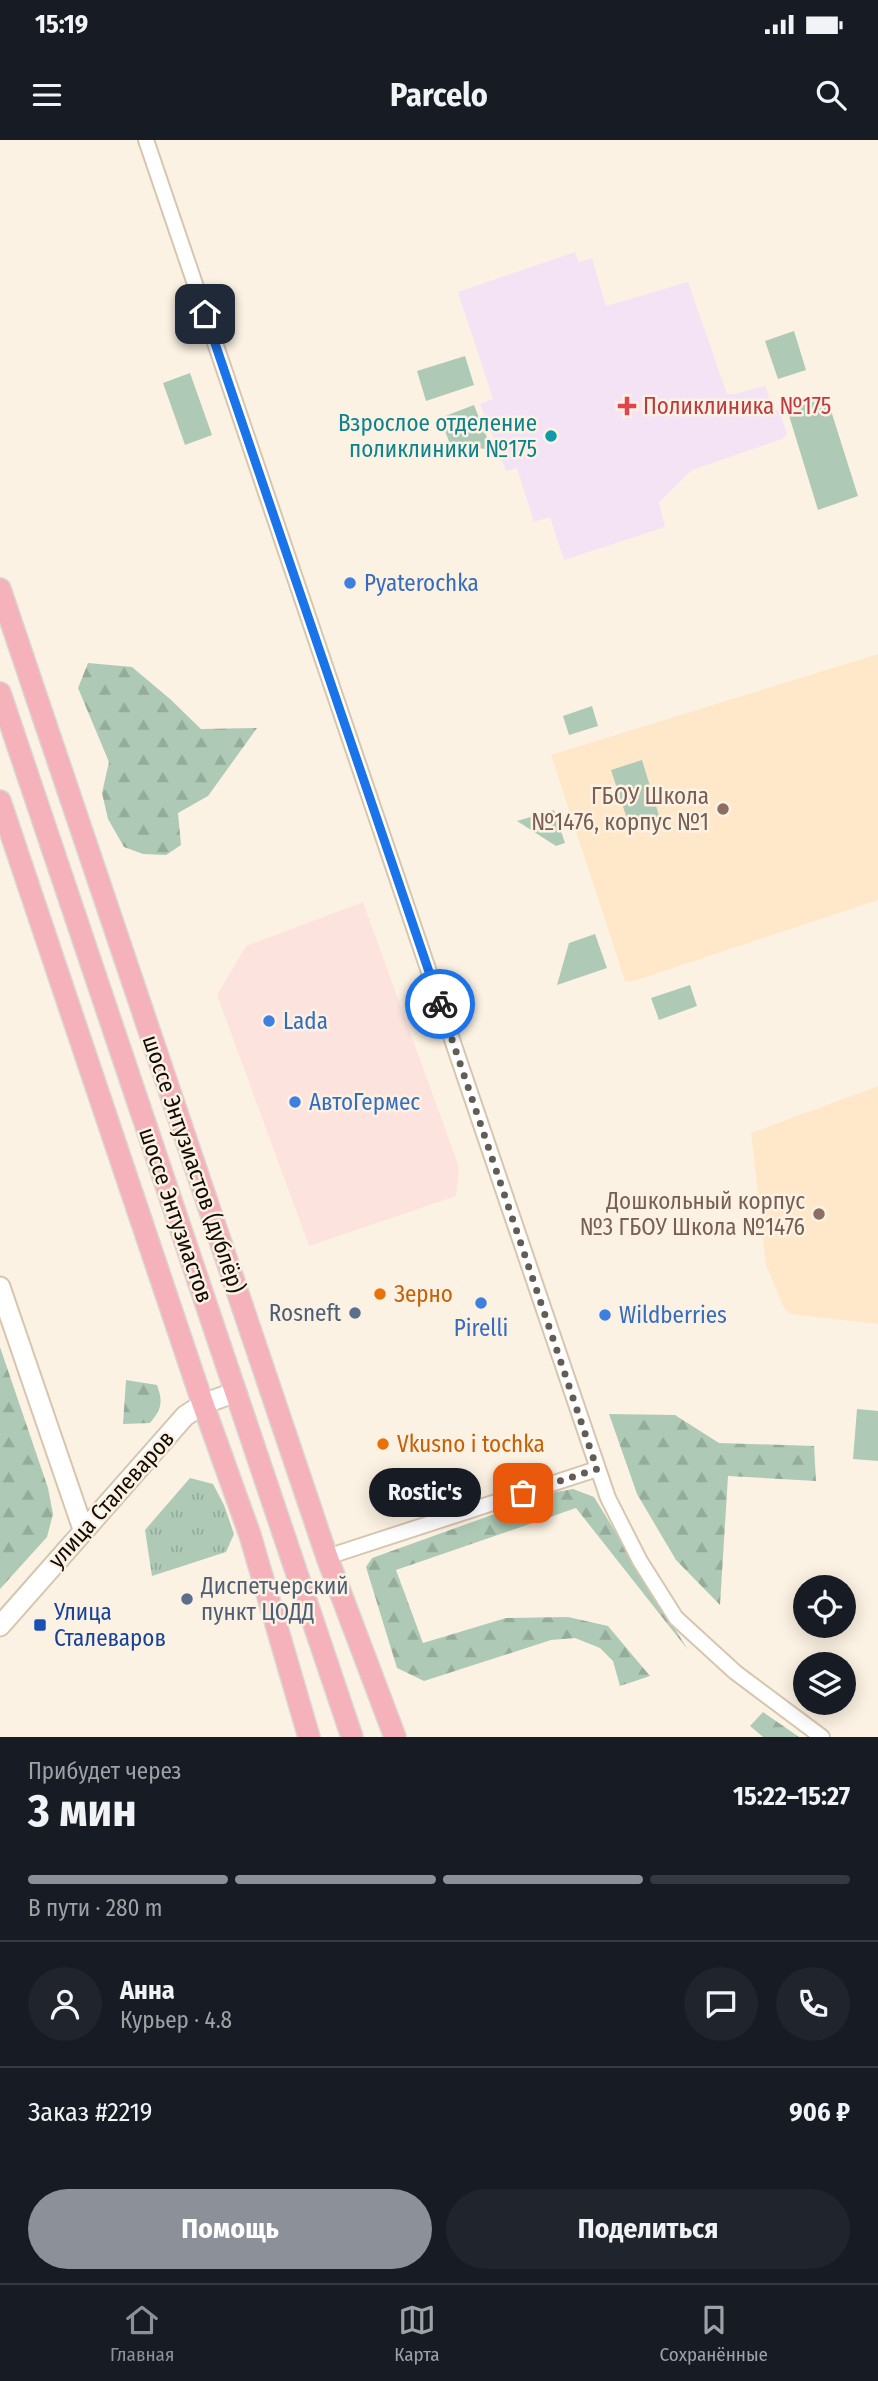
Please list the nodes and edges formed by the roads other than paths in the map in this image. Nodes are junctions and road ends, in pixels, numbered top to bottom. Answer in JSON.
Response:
{"nodes":[{"id":1,"x":146,"y":140,"type":"edge"},
{"id":2,"x":0,"y":589,"type":"edge"},
{"id":3,"x":0,"y":694,"type":"edge"},
{"id":4,"x":0,"y":801,"type":"edge"},
{"id":5,"x":0,"y":1287,"type":"edge"},
{"id":6,"x":236,"y":1392,"type":"junction"},
{"id":7,"x":204,"y":1404,"type":"junction"},
{"id":8,"x":597,"y":1469,"type":"junction"},
{"id":9,"x":83,"y":1529,"type":"junction"},
{"id":10,"x":327,"y":1557,"type":"junction"},
{"id":11,"x":0,"y":1626,"type":"edge"},
{"id":12,"x":309,"y":1737,"type":"edge"},
{"id":13,"x":352,"y":1737,"type":"edge"},
{"id":14,"x":395,"y":1737,"type":"edge"},
{"id":15,"x":822,"y":1737,"type":"edge"}],
"edges":[{"from":1,"to":8,"type":"street"},
{"from":2,"to":10,"type":"main road","name":"шоссе Энтузиастов (дублёр)"},
{"from":3,"to":6,"type":"main road","name":"шоссе Энтузиастов"},
{"from":4,"to":7,"type":"main road","name":"шоссе Энтузиастов"},
{"from":5,"to":9,"type":"main road"},
{"from":6,"to":7,"type":"main road","name":"улица Сталеваров"},
{"from":6,"to":13,"type":"main road","name":"шоссе Энтузиастов"},
{"from":7,"to":9,"type":"main road","name":"улица Сталеваров"},
{"from":7,"to":12,"type":"main road","name":"шоссе Энтузиастов"},
{"from":8,"to":10,"type":"street"},
{"from":8,"to":15,"type":"street"},
{"from":9,"to":11,"type":"main road","name":"улица Сталеваров"},
{"from":10,"to":14,"type":"main road","name":"шоссе Энтузиастов (дублёр)"}]}
